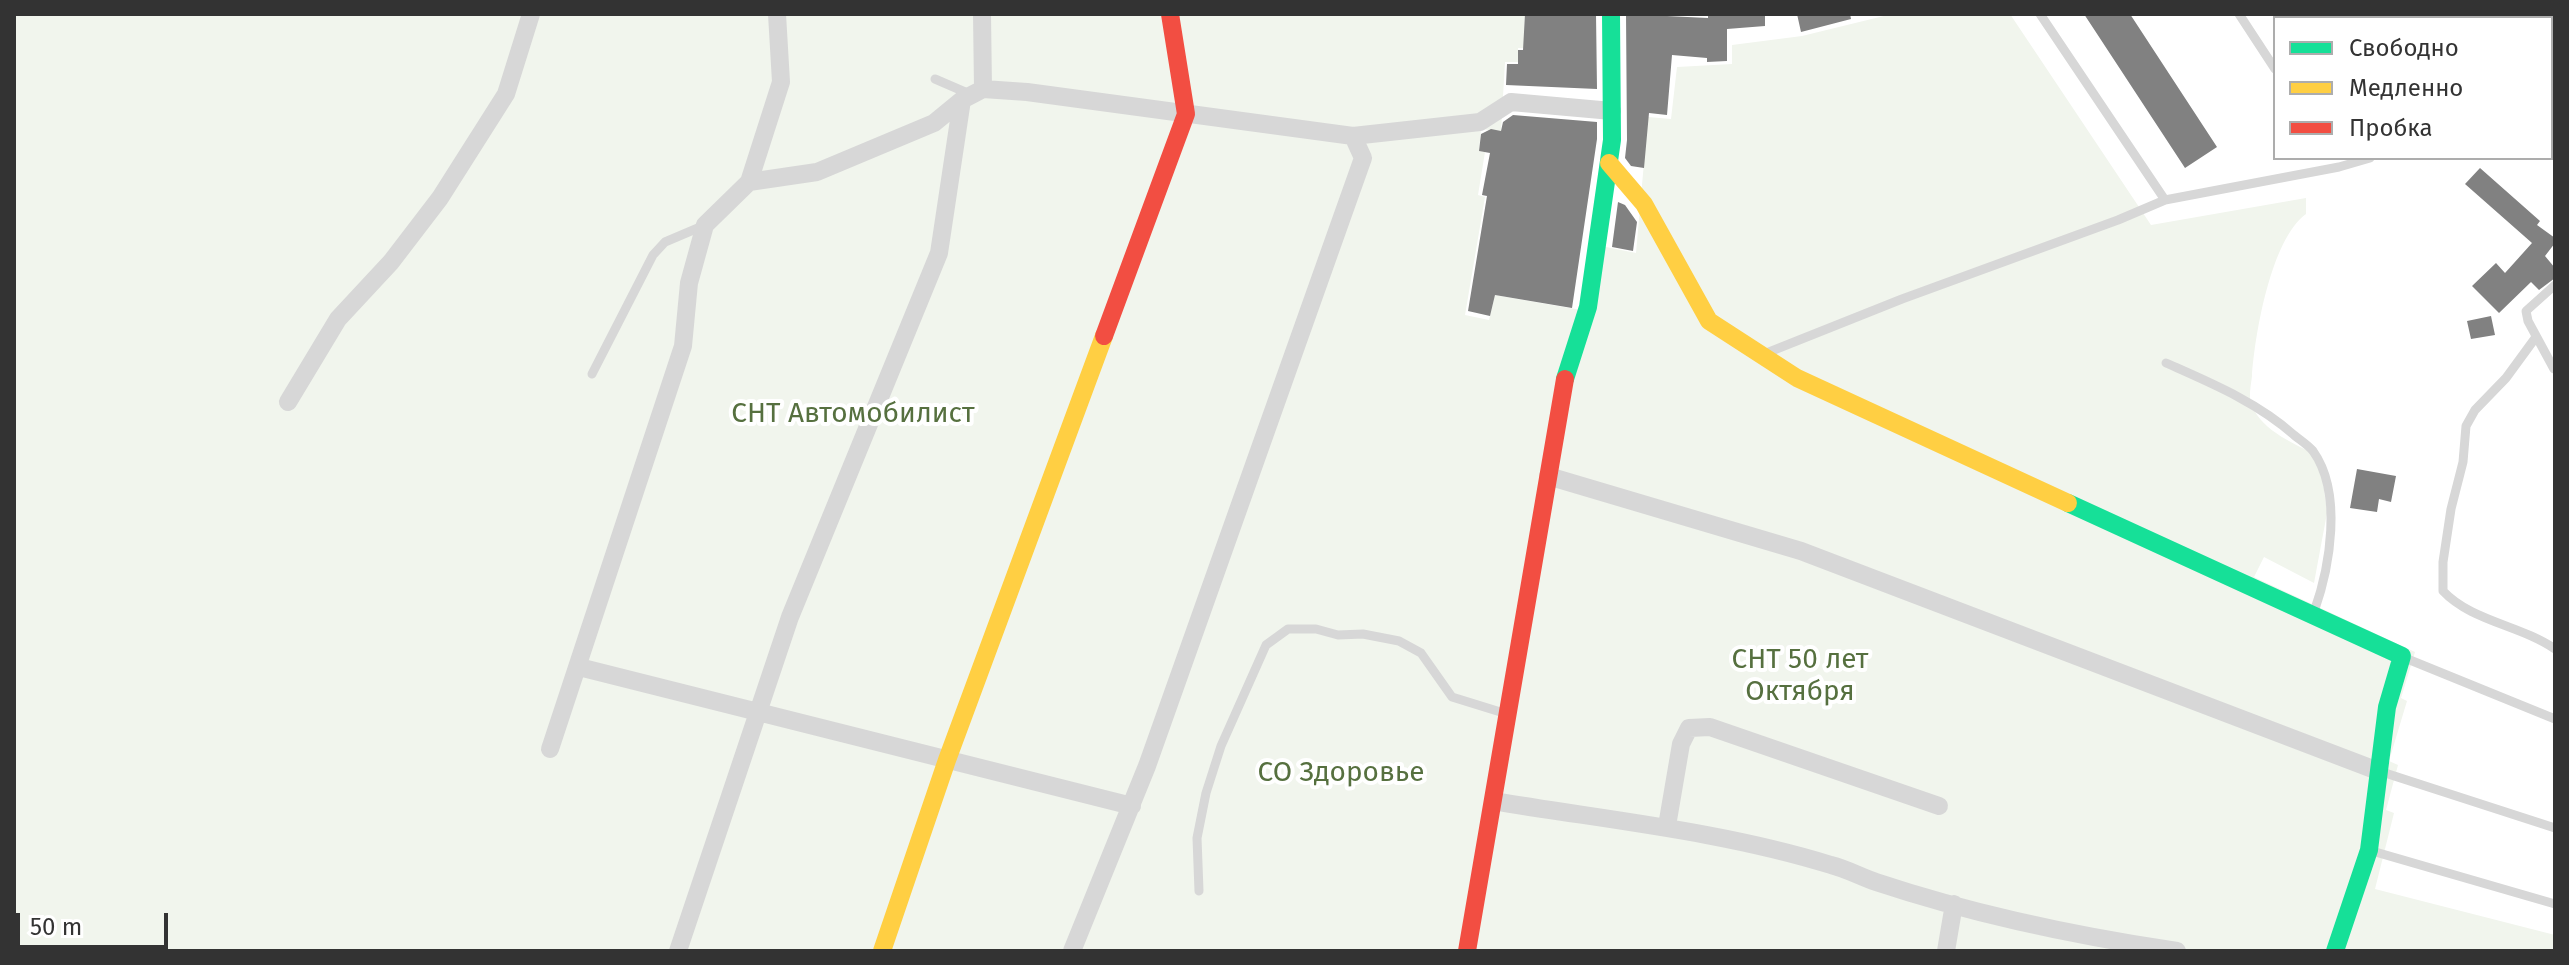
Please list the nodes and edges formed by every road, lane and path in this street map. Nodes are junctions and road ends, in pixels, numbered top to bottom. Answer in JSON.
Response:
{"nodes":[{"id":1,"x":531,"y":14,"type":"edge"},
{"id":2,"x":777,"y":14,"type":"edge"},
{"id":3,"x":982,"y":14,"type":"edge"},
{"id":4,"x":1170,"y":14,"type":"edge"},
{"id":5,"x":1611,"y":14,"type":"edge"},
{"id":6,"x":2040,"y":14,"type":"edge"},
{"id":7,"x":2239,"y":14,"type":"edge"},
{"id":8,"x":2273,"y":66,"type":"edge"},
{"id":9,"x":935,"y":79,"type":"dead end"},
{"id":10,"x":972,"y":95,"type":"junction"},
{"id":11,"x":1612,"y":111,"type":"junction"},
{"id":12,"x":1186,"y":114,"type":"junction"},
{"id":13,"x":1353,"y":136,"type":"junction"},
{"id":14,"x":2336,"y":162,"type":"edge"},
{"id":15,"x":1609,"y":163,"type":"junction"},
{"id":16,"x":749,"y":182,"type":"junction"},
{"id":17,"x":2165,"y":200,"type":"junction"},
{"id":18,"x":705,"y":225,"type":"junction"},
{"id":19,"x":2555,"y":285,"type":"edge"},
{"id":20,"x":2536,"y":337,"type":"junction"},
{"id":21,"x":1761,"y":355,"type":"junction"},
{"id":22,"x":2166,"y":363,"type":"dead end"},
{"id":23,"x":2554,"y":369,"type":"edge"},
{"id":24,"x":592,"y":374,"type":"dead end"},
{"id":25,"x":288,"y":402,"type":"dead end"},
{"id":26,"x":1548,"y":476,"type":"junction"},
{"id":27,"x":2313,"y":615,"type":"junction"},
{"id":28,"x":2555,"y":649,"type":"edge"},
{"id":29,"x":2402,"y":656,"type":"junction"},
{"id":30,"x":579,"y":667,"type":"junction"},
{"id":31,"x":759,"y":711,"type":"junction"},
{"id":32,"x":1507,"y":714,"type":"junction"},
{"id":33,"x":2555,"y":719,"type":"edge"},
{"id":34,"x":550,"y":749,"type":"dead end"},
{"id":35,"x":947,"y":760,"type":"junction"},
{"id":36,"x":2378,"y":771,"type":"junction"},
{"id":37,"x":1493,"y":801,"type":"junction"},
{"id":38,"x":1132,"y":806,"type":"junction"},
{"id":39,"x":1939,"y":806,"type":"dead end"},
{"id":40,"x":1667,"y":826,"type":"junction"},
{"id":41,"x":2555,"y":828,"type":"edge"},
{"id":42,"x":2369,"y":850,"type":"junction"},
{"id":43,"x":1199,"y":891,"type":"dead end"},
{"id":44,"x":1954,"y":904,"type":"junction"},
{"id":45,"x":2555,"y":904,"type":"edge"},
{"id":46,"x":2123,"y":947,"type":"edge"},
{"id":47,"x":678,"y":951,"type":"edge"},
{"id":48,"x":882,"y":951,"type":"edge"},
{"id":49,"x":1072,"y":951,"type":"edge"},
{"id":50,"x":1467,"y":951,"type":"edge"},
{"id":51,"x":1946,"y":951,"type":"edge"},
{"id":52,"x":2177,"y":951,"type":"edge"},
{"id":53,"x":2335,"y":951,"type":"edge"}],
"edges":[{"from":1,"to":25,"type":"street"},
{"from":2,"to":16,"type":"street"},
{"from":3,"to":10,"type":"street"},
{"from":4,"to":12,"type":"street"},
{"from":5,"to":11,"type":"street"},
{"from":6,"to":17,"type":"lane"},
{"from":7,"to":8,"type":"lane"},
{"from":9,"to":10,"type":"lane"},
{"from":10,"to":12,"type":"street"},
{"from":10,"to":16,"type":"street"},
{"from":10,"to":31,"type":"street"},
{"from":11,"to":13,"type":"street"},
{"from":11,"to":15,"type":"street"},
{"from":12,"to":13,"type":"street"},
{"from":12,"to":35,"type":"street"},
{"from":13,"to":38,"type":"street"},
{"from":14,"to":17,"type":"lane"},
{"from":15,"to":21,"type":"street"},
{"from":15,"to":26,"type":"street"},
{"from":16,"to":18,"type":"street"},
{"from":17,"to":21,"type":"lane"},
{"from":18,"to":24,"type":"lane"},
{"from":18,"to":30,"type":"street"},
{"from":19,"to":20,"type":"lane"},
{"from":20,"to":23,"type":"lane"},
{"from":20,"to":28,"type":"lane"},
{"from":21,"to":27,"type":"street"},
{"from":22,"to":27,"type":"lane"},
{"from":26,"to":32,"type":"street"},
{"from":26,"to":36,"type":"street"},
{"from":27,"to":29,"type":"street"},
{"from":29,"to":33,"type":"lane"},
{"from":29,"to":36,"type":"street"},
{"from":30,"to":31,"type":"street"},
{"from":30,"to":34,"type":"street"},
{"from":31,"to":35,"type":"street"},
{"from":31,"to":47,"type":"street"},
{"from":32,"to":37,"type":"street"},
{"from":32,"to":43,"type":"lane"},
{"from":35,"to":38,"type":"street"},
{"from":35,"to":48,"type":"street"},
{"from":36,"to":41,"type":"lane"},
{"from":36,"to":42,"type":"street"},
{"from":37,"to":40,"type":"street"},
{"from":37,"to":50,"type":"street"},
{"from":38,"to":49,"type":"street"},
{"from":39,"to":40,"type":"street"},
{"from":40,"to":44,"type":"street"},
{"from":42,"to":45,"type":"lane"},
{"from":42,"to":53,"type":"street"},
{"from":44,"to":46,"type":"street"},
{"from":44,"to":51,"type":"street"},
{"from":46,"to":52,"type":"street"}]}
